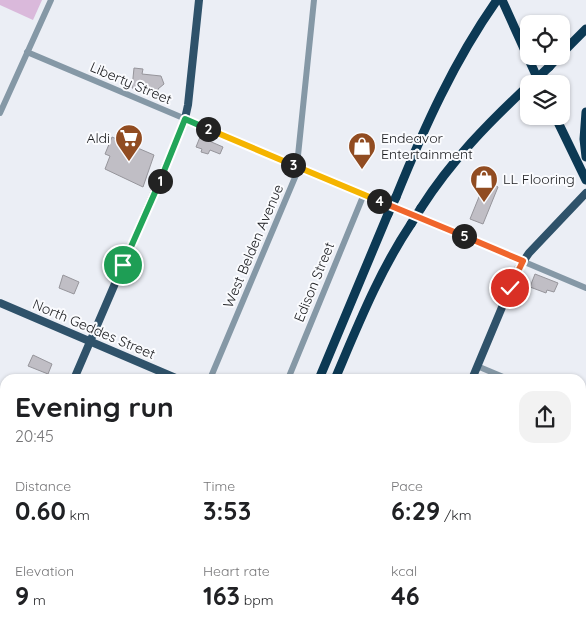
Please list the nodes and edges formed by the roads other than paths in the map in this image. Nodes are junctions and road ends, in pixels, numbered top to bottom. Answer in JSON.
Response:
{"nodes":[{"id":1,"x":51,"y":0,"type":"edge"},
{"id":2,"x":199,"y":0,"type":"edge"},
{"id":3,"x":314,"y":0,"type":"edge"},
{"id":4,"x":497,"y":0,"type":"edge"},
{"id":5,"x":502,"y":0,"type":"edge"},
{"id":6,"x":586,"y":29,"type":"edge"},
{"id":7,"x":570,"y":45,"type":"edge"},
{"id":8,"x":27,"y":52,"type":"junction"},
{"id":9,"x":551,"y":65,"type":"edge"},
{"id":10,"x":536,"y":75,"type":"edge"},
{"id":11,"x":540,"y":75,"type":"edge"},
{"id":12,"x":520,"y":94,"type":"edge"},
{"id":13,"x":586,"y":112,"type":"edge"},
{"id":14,"x":0,"y":113,"type":"edge"},
{"id":15,"x":185,"y":119,"type":"junction"},
{"id":16,"x":559,"y":125,"type":"edge"},
{"id":17,"x":586,"y":156,"type":"edge"},
{"id":18,"x":297,"y":167,"type":"junction"},
{"id":19,"x":586,"y":180,"type":"edge"},
{"id":20,"x":586,"y":193,"type":"edge"},
{"id":21,"x":364,"y":194,"type":"junction"},
{"id":22,"x":523,"y":261,"type":"junction"},
{"id":23,"x":586,"y":288,"type":"edge"},
{"id":24,"x":0,"y":303,"type":"edge"},
{"id":25,"x":90,"y":341,"type":"junction"},
{"id":26,"x":477,"y":366,"type":"junction"},
{"id":27,"x":76,"y":374,"type":"edge"},
{"id":28,"x":166,"y":374,"type":"edge"},
{"id":29,"x":212,"y":374,"type":"edge"},
{"id":30,"x":290,"y":374,"type":"edge"},
{"id":31,"x":321,"y":374,"type":"edge"},
{"id":32,"x":337,"y":374,"type":"edge"},
{"id":33,"x":474,"y":374,"type":"edge"},
{"id":34,"x":496,"y":374,"type":"edge"}],
"edges":[{"from":1,"to":8,"type":"street"},
{"from":2,"to":15,"type":"main road"},
{"from":3,"to":18,"type":"street","name":"West Belden Avenue"},
{"from":4,"to":31,"type":"highway","bridge":true},
{"from":5,"to":10,"type":"highway"},
{"from":6,"to":7,"type":"highway"},
{"from":8,"to":14,"type":"street"},
{"from":8,"to":15,"type":"street","name":"Liberty Street"},
{"from":9,"to":11,"type":"highway","bridge":true},
{"from":12,"to":32,"type":"highway","bridge":true},
{"from":13,"to":17,"type":"highway"},
{"from":15,"to":18,"type":"street","name":"Liberty Street"},
{"from":15,"to":25,"type":"main road"},
{"from":16,"to":19,"type":"highway"},
{"from":18,"to":21,"type":"street","name":"Liberty Street"},
{"from":18,"to":29,"type":"street","name":"West Belden Avenue"},
{"from":20,"to":22,"type":"main road"},
{"from":21,"to":22,"type":"street","name":"Liberty Street"},
{"from":21,"to":30,"type":"street","name":"Edison Street"},
{"from":22,"to":23,"type":"street","name":"Liberty Street"},
{"from":22,"to":26,"type":"main road"},
{"from":24,"to":25,"type":"main road","name":"North Geddes Street"},
{"from":25,"to":27,"type":"main road"},
{"from":25,"to":28,"type":"main road","name":"North Geddes Street"},
{"from":26,"to":33,"type":"main road"},
{"from":26,"to":34,"type":"street"}]}
